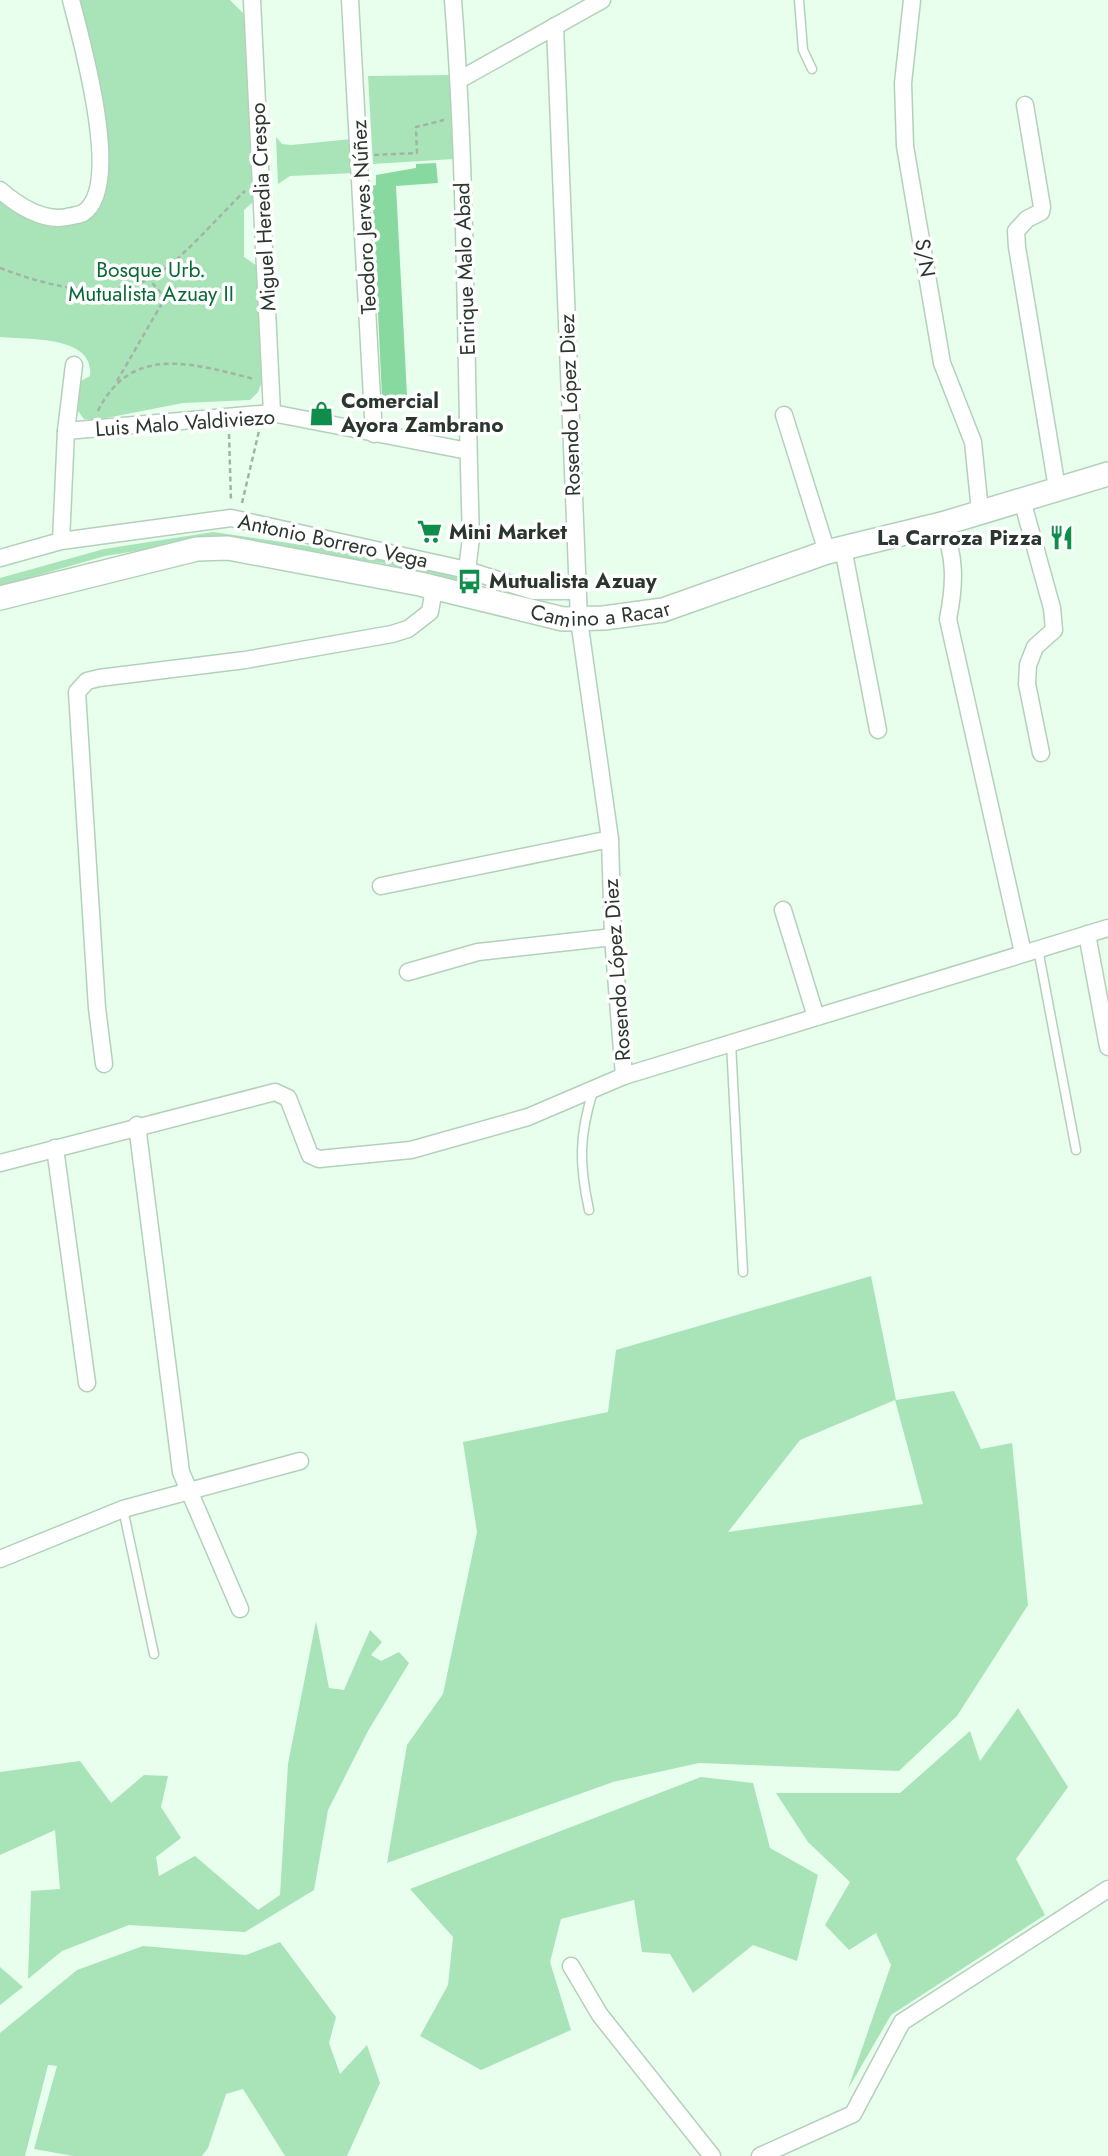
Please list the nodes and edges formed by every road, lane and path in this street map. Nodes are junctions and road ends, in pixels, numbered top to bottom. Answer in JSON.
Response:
{"nodes":[{"id":1,"x":71,"y":0,"type":"edge"},
{"id":2,"x":252,"y":0,"type":"edge"},
{"id":3,"x":350,"y":0,"type":"edge"},
{"id":4,"x":453,"y":0,"type":"edge"},
{"id":5,"x":602,"y":0,"type":"edge"},
{"id":6,"x":799,"y":0,"type":"edge"},
{"id":7,"x":912,"y":0,"type":"edge"},
{"id":8,"x":555,"y":26,"type":"junction"},
{"id":9,"x":812,"y":69,"type":"dead end"},
{"id":10,"x":459,"y":80,"type":"junction"},
{"id":11,"x":1025,"y":105,"type":"dead end"},
{"id":12,"x":460,"y":116,"type":"junction"},
{"id":13,"x":360,"y":155,"type":"junction"},
{"id":14,"x":0,"y":190,"type":"edge"},
{"id":15,"x":245,"y":191,"type":"dead end"},
{"id":16,"x":0,"y":268,"type":"edge"},
{"id":17,"x":149,"y":279,"type":"junction"},
{"id":18,"x":74,"y":365,"type":"dead end"},
{"id":19,"x":115,"y":384,"type":"junction"},
{"id":20,"x":271,"y":384,"type":"junction"},
{"id":21,"x":267,"y":414,"type":"junction"},
{"id":22,"x":783,"y":415,"type":"dead end"},
{"id":23,"x":227,"y":417,"type":"junction"},
{"id":24,"x":89,"y":429,"type":"junction"},
{"id":25,"x":66,"y":431,"type":"junction"},
{"id":26,"x":373,"y":434,"type":"junction"},
{"id":27,"x":468,"y":451,"type":"junction"},
{"id":28,"x":1108,"y":474,"type":"edge"},
{"id":29,"x":1057,"y":488,"type":"junction"},
{"id":30,"x":1022,"y":500,"type":"junction"},
{"id":31,"x":242,"y":505,"type":"dead end"},
{"id":32,"x":231,"y":506,"type":"dead end"},
{"id":33,"x":980,"y":511,"type":"junction"},
{"id":34,"x":942,"y":524,"type":"junction"},
{"id":35,"x":61,"y":541,"type":"junction"},
{"id":36,"x":835,"y":550,"type":"junction"},
{"id":37,"x":0,"y":558,"type":"edge"},
{"id":38,"x":463,"y":569,"type":"junction"},
{"id":39,"x":577,"y":584,"type":"junction"},
{"id":40,"x":434,"y":587,"type":"junction"},
{"id":41,"x":0,"y":598,"type":"edge"},
{"id":42,"x":571,"y":619,"type":"junction"},
{"id":43,"x":878,"y":730,"type":"dead end"},
{"id":44,"x":1041,"y":753,"type":"dead end"},
{"id":45,"x":610,"y":839,"type":"junction"},
{"id":46,"x":381,"y":886,"type":"dead end"},
{"id":47,"x":783,"y":910,"type":"dead end"},
{"id":48,"x":1108,"y":928,"type":"edge"},
{"id":49,"x":1087,"y":934,"type":"junction"},
{"id":50,"x":613,"y":937,"type":"junction"},
{"id":51,"x":1030,"y":951,"type":"junction"},
{"id":52,"x":408,"y":972,"type":"dead end"},
{"id":53,"x":816,"y":1017,"type":"junction"},
{"id":54,"x":731,"y":1044,"type":"junction"},
{"id":55,"x":1108,"y":1047,"type":"edge"},
{"id":56,"x":104,"y":1064,"type":"dead end"},
{"id":57,"x":624,"y":1076,"type":"junction"},
{"id":58,"x":594,"y":1088,"type":"junction"},
{"id":59,"x":137,"y":1125,"type":"junction"},
{"id":60,"x":55,"y":1148,"type":"junction"},
{"id":61,"x":1076,"y":1150,"type":"dead end"},
{"id":62,"x":0,"y":1163,"type":"edge"},
{"id":63,"x":589,"y":1210,"type":"dead end"},
{"id":64,"x":743,"y":1272,"type":"dead end"},
{"id":65,"x":87,"y":1383,"type":"dead end"},
{"id":66,"x":300,"y":1461,"type":"dead end"},
{"id":67,"x":188,"y":1491,"type":"junction"},
{"id":68,"x":123,"y":1509,"type":"junction"},
{"id":69,"x":0,"y":1559,"type":"edge"},
{"id":70,"x":240,"y":1609,"type":"dead end"},
{"id":71,"x":154,"y":1654,"type":"dead end"},
{"id":72,"x":1108,"y":1889,"type":"edge"},
{"id":73,"x":572,"y":1966,"type":"dead end"},
{"id":74,"x":712,"y":2156,"type":"edge"},
{"id":75,"x":760,"y":2156,"type":"edge"}],
"edges":[{"from":1,"to":14,"type":"street"},
{"from":2,"to":20,"type":"street","name":"Miguel Heredia Crespo"},
{"from":3,"to":13,"type":"street","name":"Teodoro Jerves Núñez"},
{"from":4,"to":10,"type":"street","name":"Enrique Malo Abad"},
{"from":5,"to":8,"type":"street"},
{"from":6,"to":9,"type":"lane"},
{"from":7,"to":33,"type":"street","name":"S/N"},
{"from":8,"to":10,"type":"street"},
{"from":8,"to":39,"type":"street","name":"Rosendo López Diez"},
{"from":10,"to":12,"type":"street","name":"Enrique Malo Abad"},
{"from":11,"to":29,"type":"street"},
{"from":12,"to":13,"type":"path"},
{"from":12,"to":27,"type":"street","name":"Enrique Malo Abad"},
{"from":13,"to":26,"type":"street","name":"Teodoro Jerves Núñez"},
{"from":15,"to":17,"type":"path"},
{"from":16,"to":17,"type":"path"},
{"from":17,"to":19,"type":"path"},
{"from":18,"to":25,"type":"street"},
{"from":19,"to":20,"type":"path"},
{"from":19,"to":24,"type":"path"},
{"from":20,"to":21,"type":"street","name":"Miguel Heredia Crespo"},
{"from":21,"to":23,"type":"street","name":"Luis Malo Valdiviezo"},
{"from":21,"to":26,"type":"street","name":"Luis Malo Valdiviezo"},
{"from":21,"to":31,"type":"path"},
{"from":22,"to":36,"type":"street"},
{"from":23,"to":24,"type":"street","name":"Luis Malo Valdiviezo"},
{"from":23,"to":32,"type":"path"},
{"from":24,"to":25,"type":"street","name":"Luis Malo Valdiviezo"},
{"from":25,"to":35,"type":"street"},
{"from":26,"to":27,"type":"street","name":"Luis Malo Valdiviezo"},
{"from":27,"to":38,"type":"street","name":"Enrique Malo Abad"},
{"from":28,"to":29,"type":"street","name":"Camino a Racar"},
{"from":29,"to":30,"type":"street","name":"Camino a Racar"},
{"from":30,"to":33,"type":"street","name":"Camino a Racar"},
{"from":30,"to":44,"type":"street"},
{"from":33,"to":34,"type":"street","name":"Camino a Racar"},
{"from":34,"to":36,"type":"street","name":"Camino a Racar"},
{"from":34,"to":51,"type":"street"},
{"from":35,"to":37,"type":"street","name":"Antonio Borrero Vega"},
{"from":35,"to":38,"type":"street","name":"Antonio Borrero Vega"},
{"from":36,"to":42,"type":"street","name":"Camino a Racar"},
{"from":36,"to":43,"type":"street"},
{"from":38,"to":39,"type":"street","name":"Antonio Borrero Vega"},
{"from":39,"to":42,"type":"street","name":"Rosendo López Diez"},
{"from":40,"to":41,"type":"street","name":"Camino a Racar"},
{"from":40,"to":42,"type":"street","name":"Camino a Racar"},
{"from":40,"to":56,"type":"street"},
{"from":42,"to":45,"type":"street","name":"Rosendo López Diez"},
{"from":45,"to":46,"type":"street"},
{"from":45,"to":50,"type":"street","name":"Rosendo López Diez"},
{"from":47,"to":53,"type":"street"},
{"from":48,"to":49,"type":"street"},
{"from":49,"to":51,"type":"street"},
{"from":49,"to":55,"type":"street"},
{"from":50,"to":52,"type":"street"},
{"from":50,"to":57,"type":"street","name":"Rosendo López Diez"},
{"from":51,"to":53,"type":"street"},
{"from":51,"to":61,"type":"lane"},
{"from":53,"to":54,"type":"street"},
{"from":54,"to":57,"type":"street"},
{"from":54,"to":64,"type":"lane"},
{"from":57,"to":58,"type":"street"},
{"from":58,"to":59,"type":"street"},
{"from":58,"to":63,"type":"lane"},
{"from":59,"to":60,"type":"street"},
{"from":59,"to":67,"type":"street"},
{"from":60,"to":62,"type":"street"},
{"from":60,"to":65,"type":"street"},
{"from":66,"to":67,"type":"street"},
{"from":67,"to":68,"type":"street"},
{"from":67,"to":70,"type":"street"},
{"from":68,"to":69,"type":"street"},
{"from":68,"to":71,"type":"lane"},
{"from":72,"to":75,"type":"street"},
{"from":73,"to":74,"type":"street"}]}
